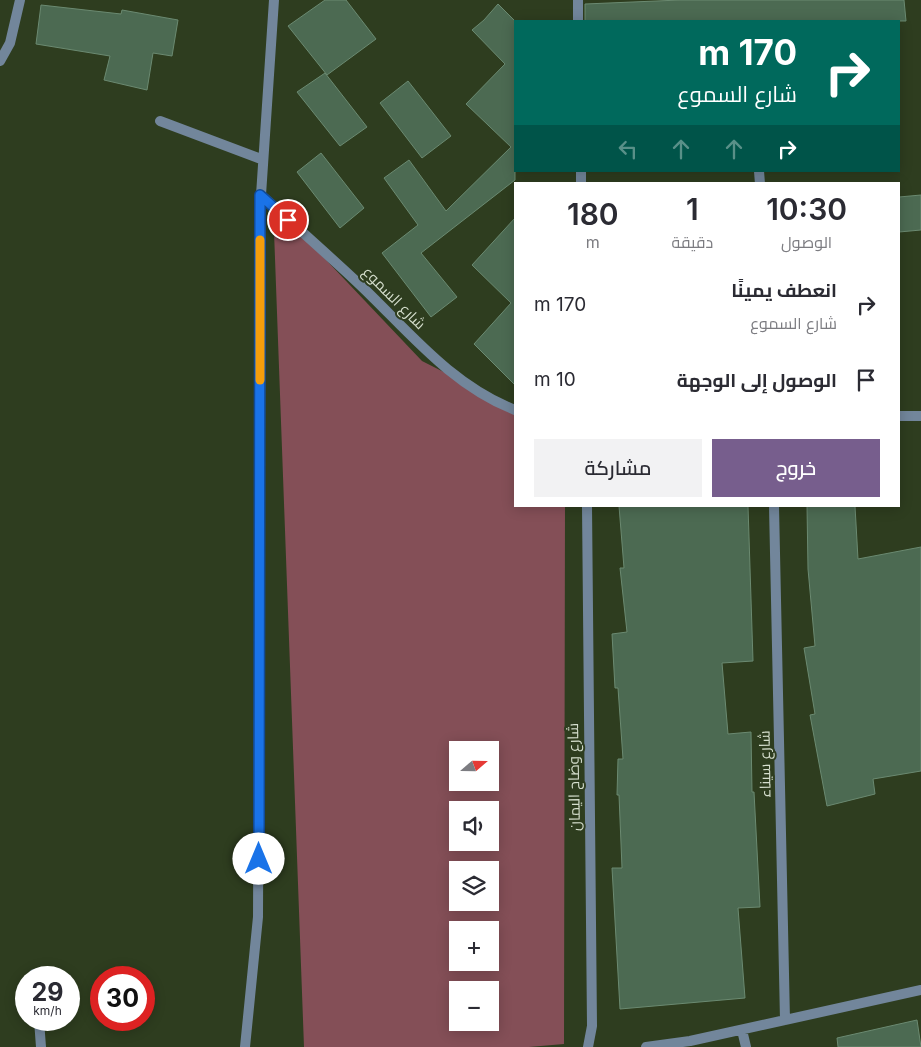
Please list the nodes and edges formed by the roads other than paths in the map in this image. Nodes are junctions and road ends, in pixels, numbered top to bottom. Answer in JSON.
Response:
{"nodes":[{"id":1,"x":20,"y":0,"type":"edge"},
{"id":2,"x":274,"y":0,"type":"edge"},
{"id":3,"x":578,"y":0,"type":"edge"},
{"id":4,"x":578,"y":20,"type":"edge"},
{"id":5,"x":0,"y":61,"type":"edge"},
{"id":6,"x":160,"y":121,"type":"dead end"},
{"id":7,"x":261,"y":159,"type":"junction"},
{"id":8,"x":260,"y":195,"type":"junction"},
{"id":9,"x":514,"y":410,"type":"edge"},
{"id":10,"x":900,"y":416,"type":"edge"},
{"id":11,"x":921,"y":416,"type":"edge"},
{"id":12,"x":586,"y":507,"type":"edge"},
{"id":13,"x":774,"y":507,"type":"edge"},
{"id":14,"x":921,"y":990,"type":"edge"},
{"id":15,"x":785,"y":1020,"type":"junction"},
{"id":16,"x":742,"y":1030,"type":"junction"},
{"id":17,"x":40,"y":1031,"type":"edge"},
{"id":18,"x":42,"y":1047,"type":"edge"},
{"id":19,"x":245,"y":1047,"type":"edge"},
{"id":20,"x":588,"y":1047,"type":"edge"},
{"id":21,"x":646,"y":1047,"type":"edge"},
{"id":22,"x":746,"y":1047,"type":"edge"}],
"edges":[{"from":1,"to":5,"type":"street"},
{"from":2,"to":7,"type":"street"},
{"from":3,"to":4,"type":"street"},
{"from":6,"to":7,"type":"street"},
{"from":7,"to":8,"type":"street"},
{"from":8,"to":9,"type":"street","name":"شارع السموع"},
{"from":8,"to":19,"type":"street"},
{"from":10,"to":11,"type":"street"},
{"from":12,"to":20,"type":"street","name":"شارع وضاح اليمان"},
{"from":13,"to":15,"type":"street","name":"شارع سيناء"},
{"from":14,"to":15,"type":"street"},
{"from":15,"to":16,"type":"street"},
{"from":16,"to":21,"type":"street"},
{"from":16,"to":22,"type":"street"},
{"from":17,"to":18,"type":"street"}]}
